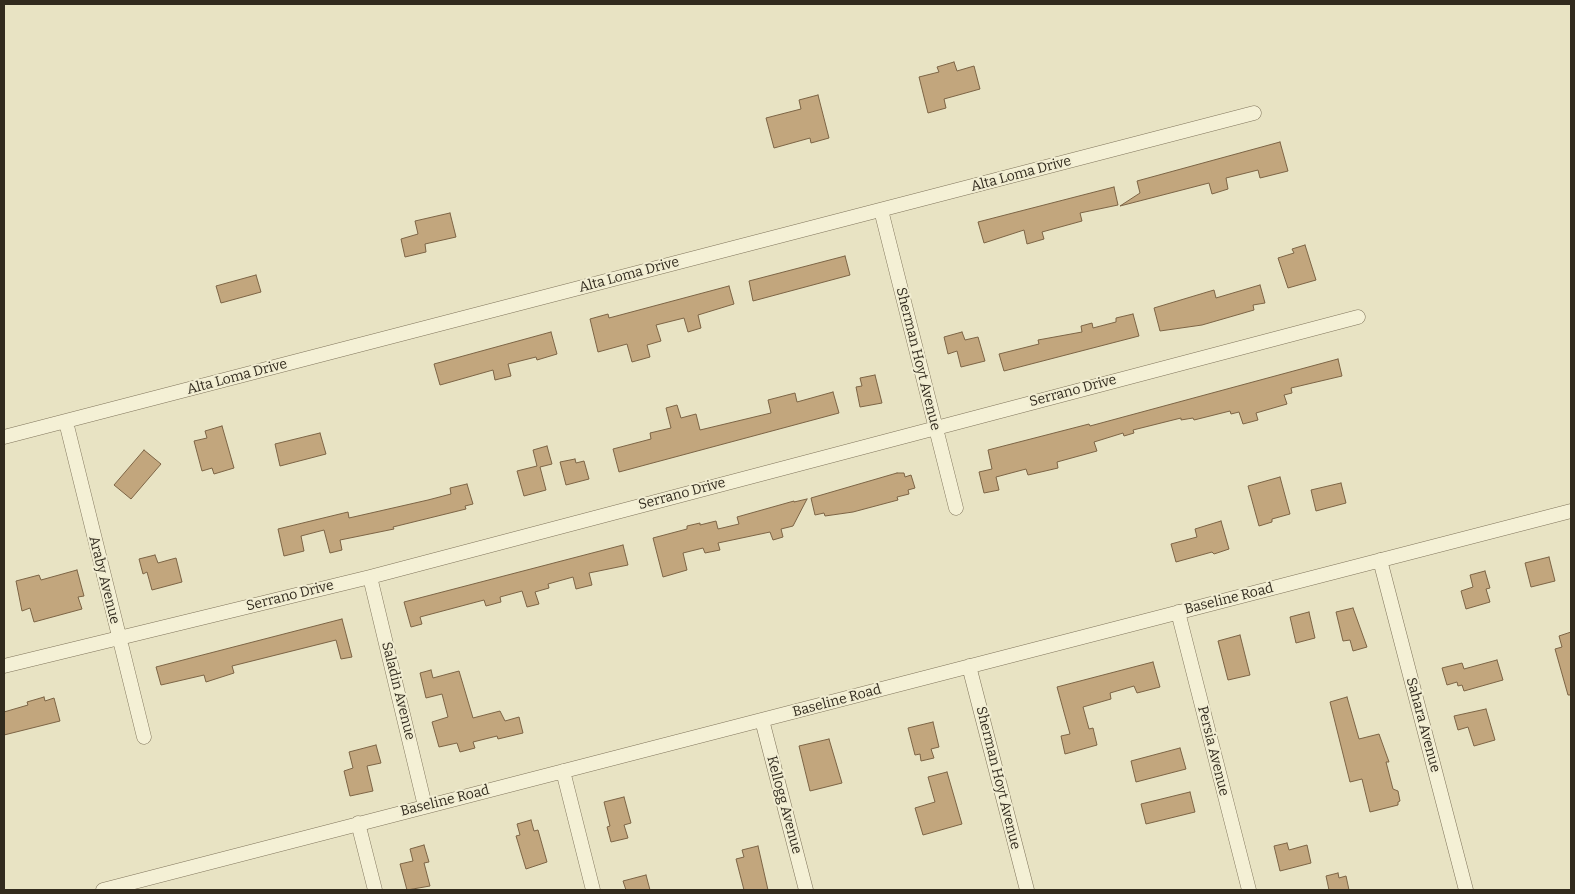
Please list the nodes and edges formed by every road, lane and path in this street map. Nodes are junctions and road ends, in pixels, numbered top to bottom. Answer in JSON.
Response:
{"nodes":[{"id":1,"x":1254,"y":113,"type":"dead end"},
{"id":2,"x":881,"y":210,"type":"junction"},
{"id":3,"x":1358,"y":317,"type":"dead end"},
{"id":4,"x":66,"y":422,"type":"junction"},
{"id":5,"x":935,"y":427,"type":"junction"},
{"id":6,"x":4,"y":438,"type":"edge"},
{"id":7,"x":956,"y":508,"type":"dead end"},
{"id":8,"x":1571,"y":511,"type":"edge"},
{"id":9,"x":1380,"y":560,"type":"junction"},
{"id":10,"x":370,"y":577,"type":"junction"},
{"id":11,"x":1178,"y":612,"type":"junction"},
{"id":12,"x":118,"y":638,"type":"junction"},
{"id":13,"x":4,"y":666,"type":"edge"},
{"id":14,"x":969,"y":666,"type":"junction"},
{"id":15,"x":762,"y":720,"type":"junction"},
{"id":16,"x":144,"y":737,"type":"dead end"},
{"id":17,"x":563,"y":771,"type":"junction"},
{"id":18,"x":425,"y":806,"type":"junction"},
{"id":19,"x":358,"y":824,"type":"junction"},
{"id":20,"x":143,"y":885,"type":"edge"},
{"id":21,"x":103,"y":890,"type":"edge"},
{"id":22,"x":375,"y":890,"type":"edge"},
{"id":23,"x":593,"y":890,"type":"edge"},
{"id":24,"x":806,"y":890,"type":"edge"},
{"id":25,"x":1027,"y":890,"type":"edge"},
{"id":26,"x":1249,"y":890,"type":"edge"},
{"id":27,"x":1466,"y":890,"type":"edge"}],
"edges":[{"from":1,"to":2,"type":"street","name":"Alta Loma Drive"},
{"from":2,"to":4,"type":"street","name":"Alta Loma Drive"},
{"from":2,"to":5,"type":"street","name":"Sherman Hoyt Avenue"},
{"from":3,"to":5,"type":"street","name":"Serrano Drive"},
{"from":4,"to":6,"type":"street","name":"Alta Loma Drive"},
{"from":4,"to":12,"type":"street","name":"Araby Avenue"},
{"from":5,"to":7,"type":"street","name":"Sherman Hoyt Avenue"},
{"from":5,"to":10,"type":"street","name":"Serrano Drive"},
{"from":8,"to":9,"type":"street","name":"Baseline Road"},
{"from":9,"to":11,"type":"street","name":"Baseline Road"},
{"from":9,"to":27,"type":"street","name":"Sahara Avenue"},
{"from":10,"to":12,"type":"street","name":"Serrano Drive"},
{"from":10,"to":18,"type":"street","name":"Saladin Avenue"},
{"from":11,"to":14,"type":"street","name":"Baseline Road"},
{"from":11,"to":26,"type":"street","name":"Persia Avenue"},
{"from":12,"to":13,"type":"street","name":"Serrano Drive"},
{"from":12,"to":16,"type":"street","name":"Araby Avenue"},
{"from":14,"to":15,"type":"street","name":"Baseline Road"},
{"from":14,"to":25,"type":"street","name":"Sherman Hoyt Avenue"},
{"from":15,"to":17,"type":"street","name":"Baseline Road"},
{"from":15,"to":24,"type":"street","name":"Kellogg Avenue"},
{"from":17,"to":18,"type":"street","name":"Baseline Road"},
{"from":17,"to":23,"type":"street"},
{"from":18,"to":19,"type":"street","name":"Baseline Road"},
{"from":19,"to":20,"type":"street","name":"Baseline Road"},
{"from":19,"to":22,"type":"street"},
{"from":20,"to":21,"type":"street","name":"Baseline Road"}]}
